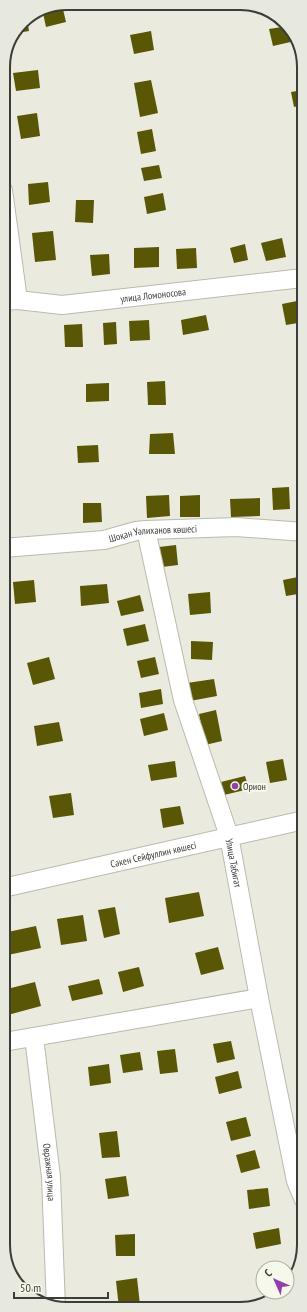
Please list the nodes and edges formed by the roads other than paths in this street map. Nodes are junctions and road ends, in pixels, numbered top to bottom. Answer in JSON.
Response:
{"nodes":[{"id":1,"x":297,"y":279,"type":"edge"},
{"id":2,"x":10,"y":287,"type":"edge"},
{"id":3,"x":11,"y":301,"type":"edge"},
{"id":4,"x":146,"y":530,"type":"junction"},
{"id":5,"x":297,"y":531,"type":"edge"},
{"id":6,"x":10,"y":547,"type":"edge"},
{"id":7,"x":297,"y":821,"type":"edge"},
{"id":8,"x":229,"y":836,"type":"junction"},
{"id":9,"x":10,"y":886,"type":"edge"},
{"id":10,"x":259,"y":998,"type":"junction"},
{"id":11,"x":34,"y":1037,"type":"junction"},
{"id":12,"x":10,"y":1041,"type":"edge"},
{"id":13,"x":297,"y":1182,"type":"edge"},
{"id":14,"x":56,"y":1301,"type":"edge"}],
"edges":[{"from":1,"to":3,"type":"street","name":"улица Ломоносова"},
{"from":2,"to":3,"type":"street"},
{"from":4,"to":5,"type":"street","name":"Шоқан Уәлиханов көшесі"},
{"from":4,"to":6,"type":"street","name":"Шоқан Уәлиханов көшесі"},
{"from":4,"to":8,"type":"street","name":"Улица Табигат"},
{"from":7,"to":8,"type":"street","name":"Сәкен Сейфуллин көшесі"},
{"from":8,"to":9,"type":"street","name":"Сәкен Сейфуллин көшесі"},
{"from":8,"to":10,"type":"street","name":"Улица Табигат"},
{"from":10,"to":11,"type":"street"},
{"from":10,"to":13,"type":"street","name":"Улица Табигат"},
{"from":11,"to":12,"type":"street"},
{"from":11,"to":14,"type":"street","name":"Овражная улица"}]}
